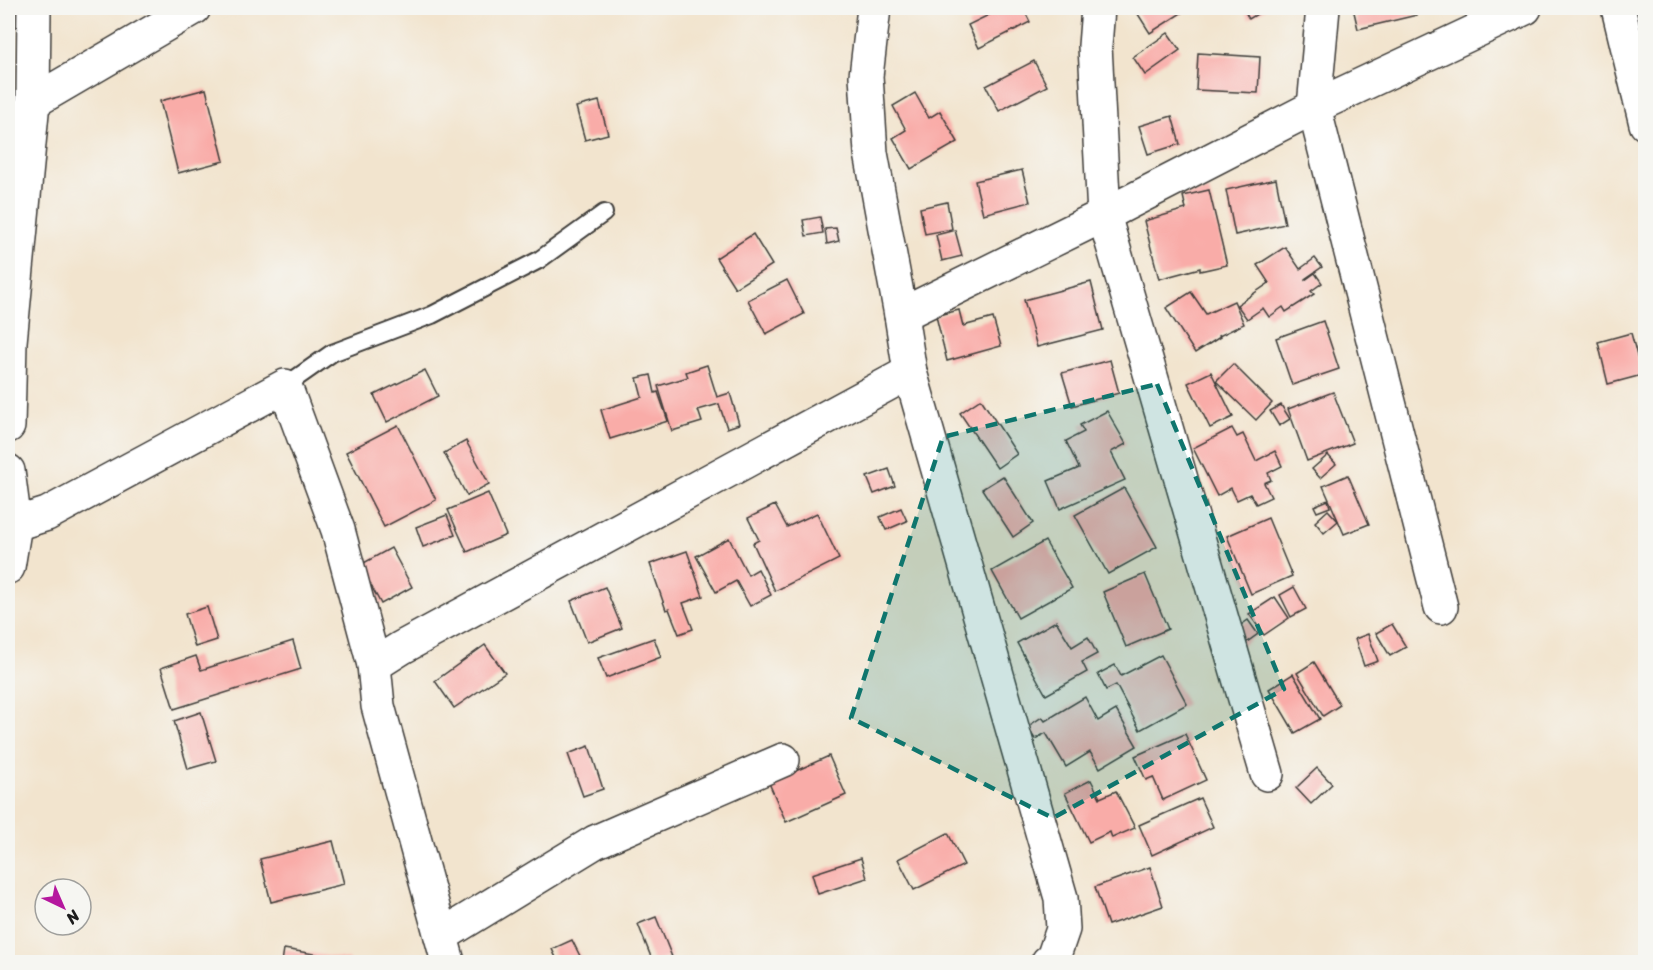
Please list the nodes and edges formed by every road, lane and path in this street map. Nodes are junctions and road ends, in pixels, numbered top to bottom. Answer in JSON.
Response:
{"nodes":[{"id":1,"x":34,"y":8,"type":"edge"},
{"id":2,"x":194,"y":8,"type":"edge"},
{"id":3,"x":874,"y":8,"type":"edge"},
{"id":4,"x":1098,"y":8,"type":"edge"},
{"id":5,"x":1323,"y":8,"type":"edge"},
{"id":6,"x":1525,"y":8,"type":"edge"},
{"id":7,"x":1618,"y":8,"type":"edge"},
{"id":8,"x":20,"y":107,"type":"edge"},
{"id":9,"x":1314,"y":107,"type":"junction"},
{"id":10,"x":1646,"y":124,"type":"edge"},
{"id":11,"x":604,"y":213,"type":"dead end"},
{"id":12,"x":1104,"y":215,"type":"junction"},
{"id":13,"x":901,"y":315,"type":"junction"},
{"id":14,"x":910,"y":372,"type":"junction"},
{"id":15,"x":285,"y":386,"type":"junction"},
{"id":16,"x":8,"y":426,"type":"edge"},
{"id":17,"x":8,"y":471,"type":"edge"},
{"id":18,"x":10,"y":547,"type":"edge"},
{"id":19,"x":1441,"y":607,"type":"dead end"},
{"id":20,"x":374,"y":665,"type":"junction"},
{"id":21,"x":783,"y":759,"type":"dead end"},
{"id":22,"x":1267,"y":774,"type":"dead end"},
{"id":23,"x":444,"y":949,"type":"edge"},
{"id":24,"x":1048,"y":963,"type":"edge"}],
"edges":[{"from":1,"to":8,"type":"street"},
{"from":2,"to":8,"type":"street"},
{"from":3,"to":13,"type":"street"},
{"from":4,"to":12,"type":"street"},
{"from":5,"to":9,"type":"street"},
{"from":6,"to":9,"type":"street"},
{"from":7,"to":10,"type":"street"},
{"from":8,"to":16,"type":"street"},
{"from":9,"to":12,"type":"street"},
{"from":9,"to":19,"type":"street"},
{"from":11,"to":15,"type":"lane"},
{"from":12,"to":13,"type":"street"},
{"from":12,"to":22,"type":"street"},
{"from":13,"to":14,"type":"street"},
{"from":14,"to":20,"type":"street"},
{"from":14,"to":24,"type":"street"},
{"from":15,"to":18,"type":"street"},
{"from":15,"to":20,"type":"street"},
{"from":17,"to":18,"type":"street"},
{"from":20,"to":23,"type":"street"},
{"from":21,"to":23,"type":"street"}]}
